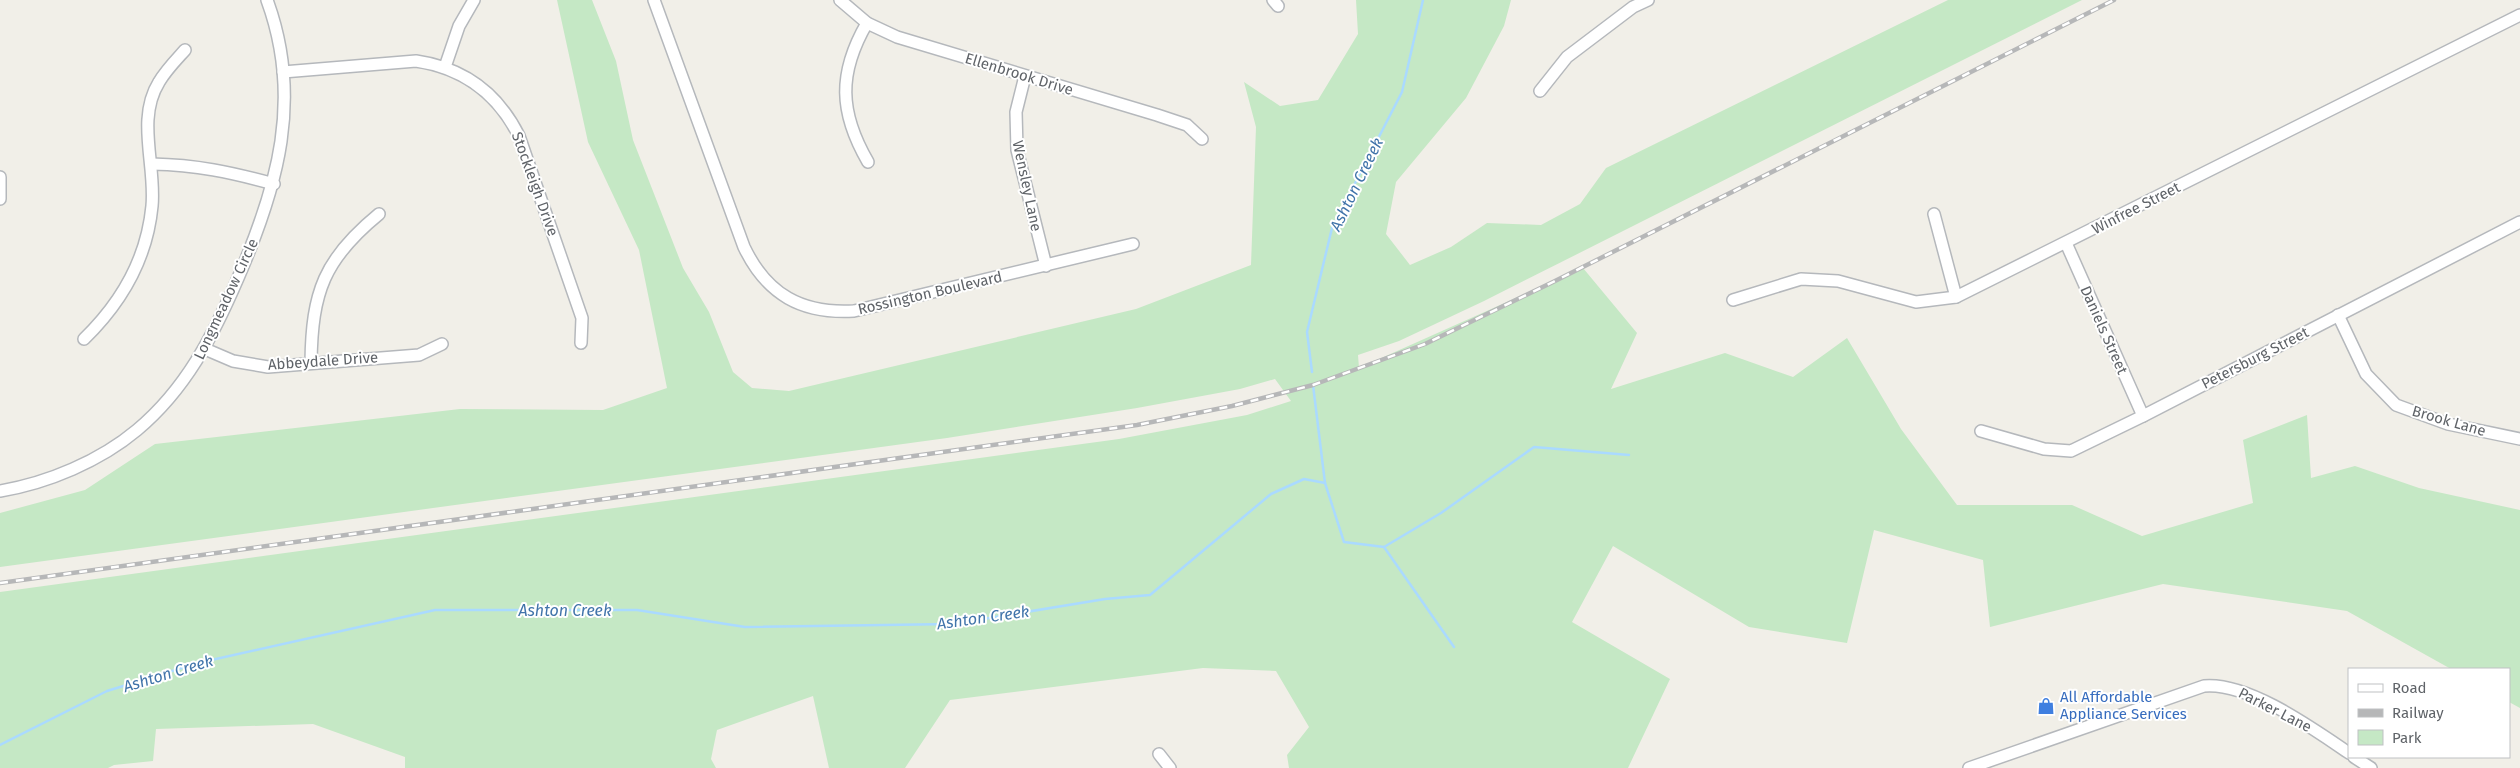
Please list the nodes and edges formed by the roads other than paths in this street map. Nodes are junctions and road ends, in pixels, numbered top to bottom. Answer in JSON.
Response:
{"nodes":[{"id":1,"x":267,"y":0,"type":"edge"},
{"id":2,"x":474,"y":0,"type":"edge"},
{"id":3,"x":654,"y":0,"type":"edge"},
{"id":4,"x":840,"y":0,"type":"edge"},
{"id":5,"x":1648,"y":0,"type":"edge"},
{"id":6,"x":2520,"y":16,"type":"edge"},
{"id":7,"x":867,"y":23,"type":"junction"},
{"id":8,"x":185,"y":50,"type":"dead end"},
{"id":9,"x":445,"y":67,"type":"junction"},
{"id":10,"x":283,"y":72,"type":"junction"},
{"id":11,"x":1025,"y":76,"type":"junction"},
{"id":12,"x":1540,"y":91,"type":"dead end"},
{"id":13,"x":1202,"y":139,"type":"dead end"},
{"id":14,"x":868,"y":162,"type":"dead end"},
{"id":15,"x":152,"y":164,"type":"junction"},
{"id":16,"x":0,"y":177,"type":"edge"},
{"id":17,"x":274,"y":184,"type":"junction"},
{"id":18,"x":0,"y":199,"type":"edge"},
{"id":19,"x":379,"y":214,"type":"dead end"},
{"id":20,"x":1934,"y":214,"type":"dead end"},
{"id":21,"x":2520,"y":222,"type":"edge"},
{"id":22,"x":2066,"y":243,"type":"junction"},
{"id":23,"x":1133,"y":244,"type":"dead end"},
{"id":24,"x":1046,"y":266,"type":"junction"},
{"id":25,"x":1956,"y":297,"type":"junction"},
{"id":26,"x":1734,"y":300,"type":"dead end"},
{"id":27,"x":2338,"y":315,"type":"junction"},
{"id":28,"x":84,"y":339,"type":"dead end"},
{"id":29,"x":581,"y":343,"type":"dead end"},
{"id":30,"x":442,"y":344,"type":"dead end"},
{"id":31,"x":205,"y":349,"type":"junction"},
{"id":32,"x":311,"y":362,"type":"junction"},
{"id":33,"x":2143,"y":416,"type":"junction"},
{"id":34,"x":1981,"y":432,"type":"dead end"},
{"id":35,"x":2520,"y":439,"type":"edge"},
{"id":36,"x":0,"y":491,"type":"edge"},
{"id":37,"x":2348,"y":752,"type":"edge"},
{"id":38,"x":1160,"y":754,"type":"dead end"},
{"id":39,"x":2356,"y":758,"type":"edge"},
{"id":40,"x":1170,"y":768,"type":"edge"},
{"id":41,"x":1969,"y":768,"type":"edge"},
{"id":42,"x":2371,"y":768,"type":"edge"}],
"edges":[{"from":1,"to":10,"type":"street","name":"Longmeadow Circle"},
{"from":2,"to":9,"type":"street"},
{"from":3,"to":24,"type":"street","name":"Rossington Boulevard"},
{"from":4,"to":7,"type":"street","name":"Ellenbrook Drive"},
{"from":5,"to":12,"type":"street"},
{"from":6,"to":22,"type":"street","name":"Winfree Street"},
{"from":7,"to":11,"type":"street","name":"Ellenbrook Drive"},
{"from":7,"to":14,"type":"street"},
{"from":8,"to":15,"type":"street"},
{"from":9,"to":10,"type":"street","name":"Stockleigh Drive"},
{"from":9,"to":29,"type":"street","name":"Stockleigh Drive"},
{"from":10,"to":17,"type":"street","name":"Longmeadow Circle"},
{"from":11,"to":13,"type":"street","name":"Ellenbrook Drive"},
{"from":11,"to":24,"type":"street","name":"Wensley Lane"},
{"from":15,"to":17,"type":"street"},
{"from":15,"to":28,"type":"street"},
{"from":16,"to":18,"type":"street"},
{"from":17,"to":31,"type":"street","name":"Longmeadow Circle"},
{"from":19,"to":32,"type":"street"},
{"from":20,"to":25,"type":"street"},
{"from":21,"to":27,"type":"street","name":"Petersburg Street"},
{"from":22,"to":25,"type":"street","name":"Winfree Street"},
{"from":22,"to":33,"type":"street","name":"Daniels Street"},
{"from":23,"to":24,"type":"street","name":"Rossington Boulevard"},
{"from":25,"to":26,"type":"street","name":"Winfree Street"},
{"from":27,"to":33,"type":"street","name":"Petersburg Street"},
{"from":27,"to":35,"type":"street","name":"Brook Lane"},
{"from":30,"to":32,"type":"street","name":"Abbeydale Drive"},
{"from":31,"to":32,"type":"street","name":"Abbeydale Drive"},
{"from":31,"to":36,"type":"street","name":"Longmeadow Circle"},
{"from":33,"to":34,"type":"street","name":"Petersburg Street"},
{"from":37,"to":41,"type":"street","name":"Parker Lane"},
{"from":38,"to":40,"type":"street"},
{"from":39,"to":42,"type":"street"}]}
